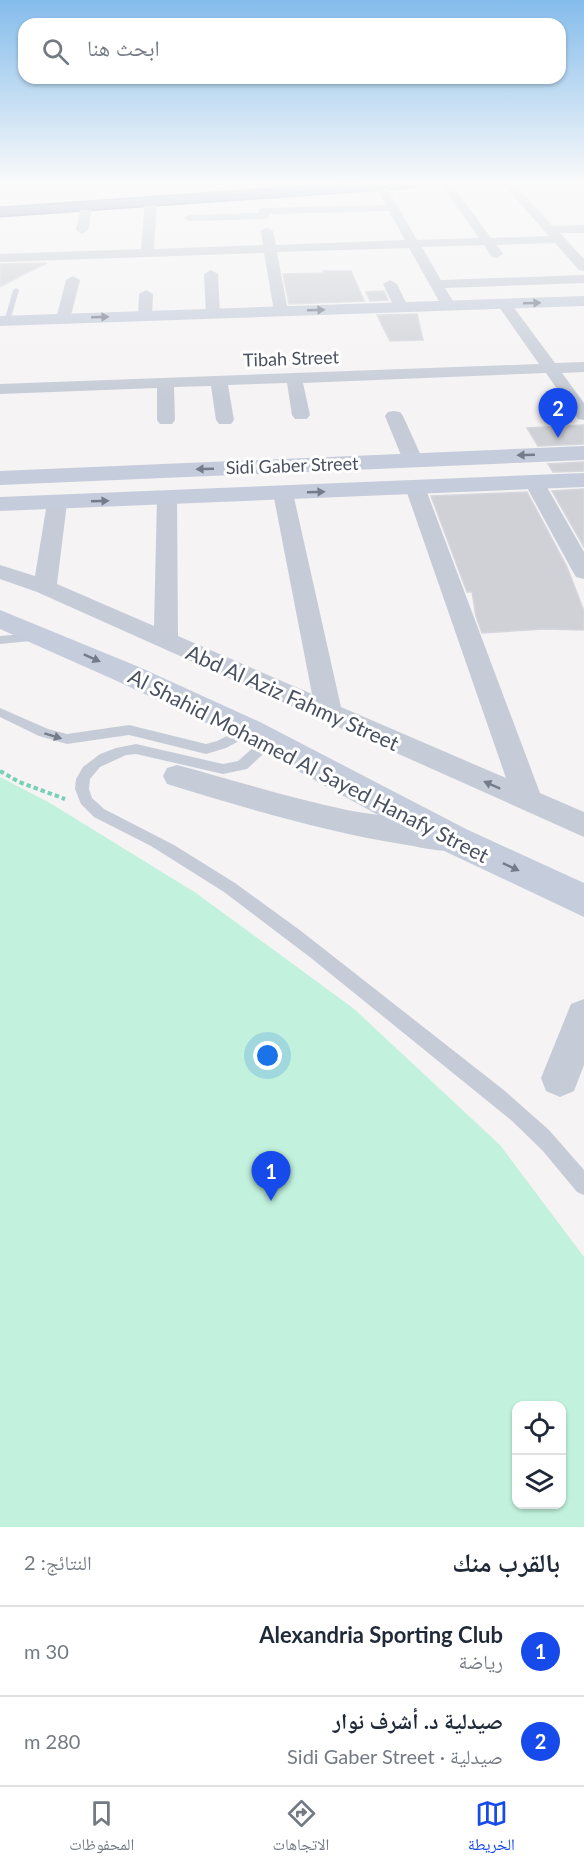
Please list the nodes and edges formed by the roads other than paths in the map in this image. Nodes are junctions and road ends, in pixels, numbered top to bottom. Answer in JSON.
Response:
{"nodes":[{"id":1,"x":271,"y":254,"type":"edge"},
{"id":2,"x":420,"y":254,"type":"edge"},
{"id":3,"x":496,"y":254,"type":"edge"},
{"id":4,"x":500,"y":260,"type":"dead end"},
{"id":5,"x":211,"y":274,"type":"dead end"},
{"id":6,"x":584,"y":279,"type":"edge"},
{"id":7,"x":73,"y":280,"type":"dead end"},
{"id":8,"x":390,"y":284,"type":"dead end"},
{"id":9,"x":436,"y":284,"type":"junction"},
{"id":10,"x":16,"y":290,"type":"dead end"},
{"id":11,"x":146,"y":294,"type":"dead end"},
{"id":12,"x":584,"y":301,"type":"edge"},
{"id":13,"x":504,"y":304,"type":"junction"},
{"id":14,"x":449,"y":306,"type":"junction"},
{"id":15,"x":401,"y":308,"type":"junction"},
{"id":16,"x":280,"y":311,"type":"junction"},
{"id":17,"x":213,"y":314,"type":"junction"},
{"id":18,"x":145,"y":316,"type":"junction"},
{"id":19,"x":63,"y":319,"type":"junction"},
{"id":20,"x":3,"y":321,"type":"edge"},
{"id":21,"x":584,"y":367,"type":"edge"},
{"id":22,"x":550,"y":368,"type":"junction"},
{"id":23,"x":294,"y":378,"type":"junction"},
{"id":24,"x":219,"y":381,"type":"junction"},
{"id":25,"x":165,"y":383,"type":"junction"},
{"id":26,"x":0,"y":389,"type":"edge"},
{"id":27,"x":584,"y":415,"type":"edge"},
{"id":28,"x":301,"y":416,"type":"dead end"},
{"id":29,"x":394,"y":417,"type":"dead end"},
{"id":30,"x":166,"y":420,"type":"dead end"},
{"id":31,"x":225,"y":420,"type":"dead end"},
{"id":32,"x":584,"y":453,"type":"edge"},
{"id":33,"x":413,"y":460,"type":"junction"},
{"id":34,"x":0,"y":478,"type":"edge"},
{"id":35,"x":584,"y":480,"type":"edge"},
{"id":36,"x":534,"y":482,"type":"junction"},
{"id":37,"x":415,"y":487,"type":"junction"},
{"id":38,"x":284,"y":493,"type":"junction"},
{"id":39,"x":167,"y":498,"type":"junction"},
{"id":40,"x":57,"y":503,"type":"junction"},
{"id":41,"x":0,"y":504,"type":"edge"},
{"id":42,"x":0,"y":572,"type":"edge"},
{"id":43,"x":584,"y":572,"type":"edge"},
{"id":44,"x":45,"y":587,"type":"junction"},
{"id":45,"x":0,"y":619,"type":"edge"},
{"id":46,"x":46,"y":637,"type":"junction"},
{"id":47,"x":0,"y":640,"type":"edge"},
{"id":48,"x":166,"y":640,"type":"junction"},
{"id":49,"x":0,"y":712,"type":"edge"},
{"id":50,"x":329,"y":712,"type":"junction"},
{"id":51,"x":259,"y":735,"type":"junction"},
{"id":52,"x":177,"y":776,"type":"dead end"},
{"id":53,"x":528,"y":800,"type":"junction"},
{"id":54,"x":584,"y":825,"type":"edge"},
{"id":55,"x":453,"y":839,"type":"junction"},
{"id":56,"x":584,"y":901,"type":"edge"},
{"id":57,"x":584,"y":1016,"type":"edge"},
{"id":58,"x":560,"y":1078,"type":"dead end"},
{"id":59,"x":584,"y":1185,"type":"edge"}],
"edges":[{"from":1,"to":16,"type":"street"},
{"from":2,"to":9,"type":"street"},
{"from":3,"to":4,"type":"street"},
{"from":5,"to":17,"type":"street"},
{"from":6,"to":9,"type":"street"},
{"from":7,"to":19,"type":"street"},
{"from":8,"to":15,"type":"street"},
{"from":9,"to":14,"type":"street"},
{"from":10,"to":20,"type":"lane"},
{"from":11,"to":18,"type":"street"},
{"from":13,"to":12,"type":"street","one_way":true},
{"from":13,"to":14,"type":"street"},
{"from":13,"to":22,"type":"street"},
{"from":14,"to":15,"type":"street"},
{"from":16,"to":15,"type":"street","one_way":true},
{"from":16,"to":17,"type":"street"},
{"from":17,"to":18,"type":"street"},
{"from":19,"to":18,"type":"street","one_way":true},
{"from":19,"to":20,"type":"street"},
{"from":21,"to":22,"type":"street","name":"Tibah Street"},
{"from":22,"to":23,"type":"street","name":"Tibah Street"},
{"from":22,"to":27,"type":"street"},
{"from":23,"to":24,"type":"street","name":"Tibah Street"},
{"from":23,"to":28,"type":"street"},
{"from":24,"to":25,"type":"street","name":"Tibah Street"},
{"from":24,"to":31,"type":"street"},
{"from":25,"to":26,"type":"street","name":"Tibah Street"},
{"from":25,"to":30,"type":"street"},
{"from":29,"to":33,"type":"street"},
{"from":32,"to":33,"type":"street","name":"Sidi Gaber Street","one_way":true},
{"from":33,"to":34,"type":"street","name":"Sidi Gaber Street","one_way":true},
{"from":35,"to":36,"type":"street","name":"Sidi Gaber Street"},
{"from":36,"to":37,"type":"street","name":"Sidi Gaber Street"},
{"from":36,"to":43,"type":"street"},
{"from":38,"to":37,"type":"street","name":"Sidi Gaber Street","one_way":true},
{"from":37,"to":53,"type":"street"},
{"from":38,"to":39,"type":"street","name":"Sidi Gaber Street"},
{"from":38,"to":50,"type":"street"},
{"from":40,"to":39,"type":"street","name":"Sidi Gaber Street","one_way":true},
{"from":39,"to":48,"type":"street"},
{"from":40,"to":41,"type":"street","name":"Sidi Gaber Street"},
{"from":40,"to":44,"type":"street"},
{"from":42,"to":44,"type":"street","name":"Abd Al Aziz Fahmy Street"},
{"from":44,"to":48,"type":"street","name":"Abd Al Aziz Fahmy Street"},
{"from":45,"to":46,"type":"street","name":"Al Shahid Mohamed Al Sayed Hanafy Street"},
{"from":46,"to":47,"type":"lane"},
{"from":46,"to":51,"type":"street","name":"Al Shahid Mohamed Al Sayed Hanafy Street","one_way":true},
{"from":48,"to":50,"type":"street","name":"Abd Al Aziz Fahmy Street"},
{"from":49,"to":51,"type":"lane","one_way":true},
{"from":53,"to":50,"type":"street","name":"Abd Al Aziz Fahmy Street","one_way":true},
{"from":51,"to":55,"type":"street","name":"Al Shahid Mohamed Al Sayed Hanafy Street"},
{"from":51,"to":59,"type":"lane"},
{"from":52,"to":55,"type":"street"},
{"from":53,"to":54,"type":"street","name":"Abd Al Aziz Fahmy Street"},
{"from":55,"to":56,"type":"street","name":"Al Shahid Mohamed Al Sayed Hanafy Street","one_way":true},
{"from":57,"to":58,"type":"street"}]}
